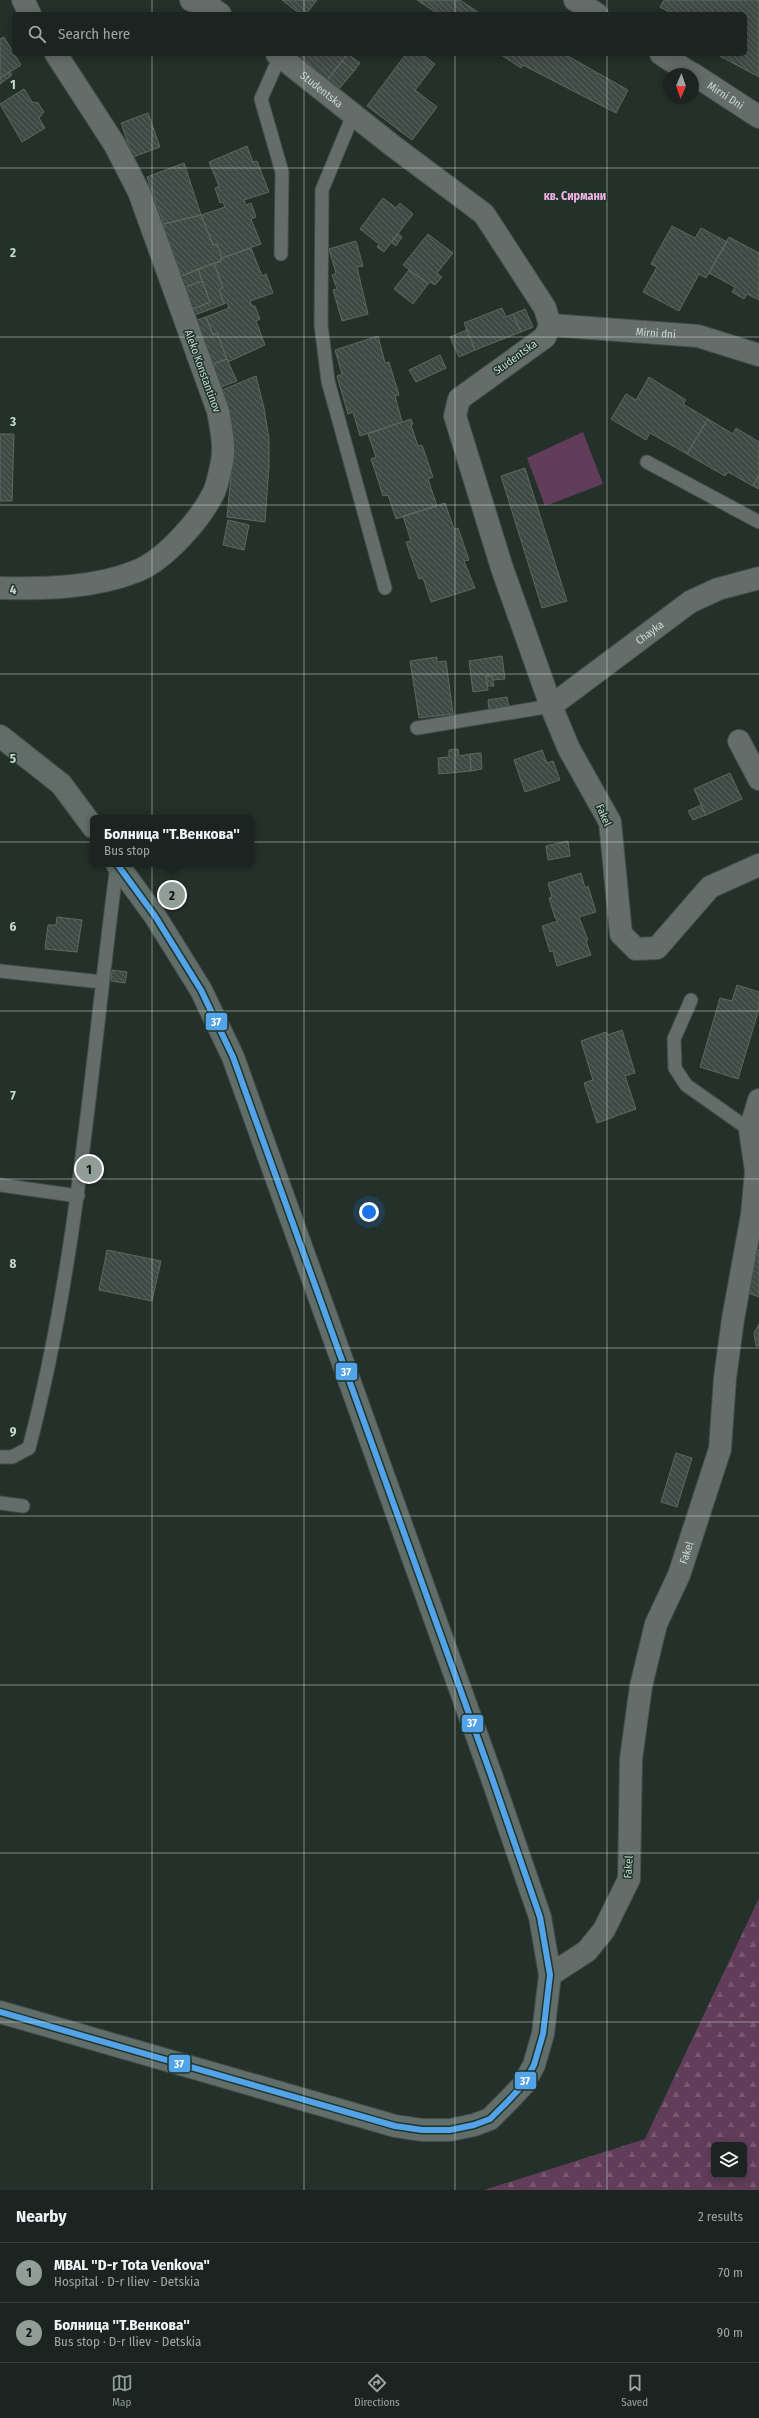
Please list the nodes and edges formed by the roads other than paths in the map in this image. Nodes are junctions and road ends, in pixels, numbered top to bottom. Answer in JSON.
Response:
{"nodes":[{"id":1,"x":23,"y":0,"type":"edge"},
{"id":2,"x":191,"y":0,"type":"edge"},
{"id":3,"x":574,"y":0,"type":"edge"},
{"id":4,"x":29,"y":12,"type":"edge"},
{"id":5,"x":217,"y":12,"type":"edge"},
{"id":6,"x":594,"y":12,"type":"edge"},
{"id":7,"x":57,"y":56,"type":"edge"},
{"id":8,"x":279,"y":56,"type":"edge"},
{"id":9,"x":280,"y":56,"type":"edge"},
{"id":10,"x":664,"y":56,"type":"edge"},
{"id":11,"x":683,"y":68,"type":"edge"},
{"id":12,"x":699,"y":78,"type":"edge"},
{"id":13,"x":353,"y":115,"type":"junction"},
{"id":14,"x":759,"y":117,"type":"edge"},
{"id":15,"x":281,"y":254,"type":"dead end"},
{"id":16,"x":550,"y":325,"type":"junction"},
{"id":17,"x":759,"y":355,"type":"edge"},
{"id":18,"x":646,"y":462,"type":"dead end"},
{"id":19,"x":759,"y":522,"type":"edge"},
{"id":20,"x":759,"y":578,"type":"edge"},
{"id":21,"x":0,"y":588,"type":"edge"},
{"id":22,"x":385,"y":588,"type":"dead end"},
{"id":23,"x":551,"y":706,"type":"junction"},
{"id":24,"x":417,"y":728,"type":"dead end"},
{"id":25,"x":0,"y":736,"type":"edge"},
{"id":26,"x":739,"y":741,"type":"dead end"},
{"id":27,"x":759,"y":779,"type":"edge"},
{"id":28,"x":90,"y":823,"type":"edge"},
{"id":29,"x":759,"y":865,"type":"edge"},
{"id":30,"x":117,"y":867,"type":"edge"},
{"id":31,"x":119,"y":867,"type":"edge"},
{"id":32,"x":0,"y":970,"type":"edge"},
{"id":33,"x":102,"y":982,"type":"junction"},
{"id":34,"x":691,"y":1000,"type":"dead end"},
{"id":35,"x":759,"y":1100,"type":"edge"},
{"id":36,"x":750,"y":1130,"type":"junction"},
{"id":37,"x":0,"y":1185,"type":"edge"},
{"id":38,"x":78,"y":1196,"type":"junction"},
{"id":39,"x":0,"y":1457,"type":"edge"},
{"id":40,"x":0,"y":1503,"type":"edge"},
{"id":41,"x":22,"y":1506,"type":"dead end"},
{"id":42,"x":550,"y":1975,"type":"junction"},
{"id":43,"x":0,"y":2012,"type":"edge"}],
"edges":[{"from":1,"to":4,"type":"street"},
{"from":2,"to":5,"type":"street"},
{"from":3,"to":6,"type":"street"},
{"from":7,"to":21,"type":"street","name":"Aleko Konstantinov"},
{"from":8,"to":15,"type":"lane"},
{"from":9,"to":13,"type":"street","name":"Studentska"},
{"from":10,"to":11,"type":"street","name":"Mirni Dni"},
{"from":12,"to":14,"type":"street","name":"Mirni Dni"},
{"from":13,"to":16,"type":"street","name":"Studentska"},
{"from":13,"to":22,"type":"lane"},
{"from":16,"to":17,"type":"street","name":"Mirni dni"},
{"from":16,"to":23,"type":"street","name":"Studentska"},
{"from":18,"to":19,"type":"lane"},
{"from":20,"to":23,"type":"street","name":"Chayka"},
{"from":23,"to":24,"type":"lane"},
{"from":23,"to":29,"type":"street","name":"Fakel"},
{"from":25,"to":28,"type":"street"},
{"from":26,"to":27,"type":"street"},
{"from":30,"to":33,"type":"lane"},
{"from":31,"to":42,"type":"street"},
{"from":32,"to":33,"type":"lane"},
{"from":33,"to":38,"type":"lane"},
{"from":34,"to":36,"type":"lane"},
{"from":35,"to":36,"type":"street","name":"Fakel"},
{"from":36,"to":42,"type":"street","name":"Fakel"},
{"from":37,"to":38,"type":"lane"},
{"from":38,"to":39,"type":"lane"},
{"from":40,"to":41,"type":"lane"},
{"from":42,"to":43,"type":"street"}]}
